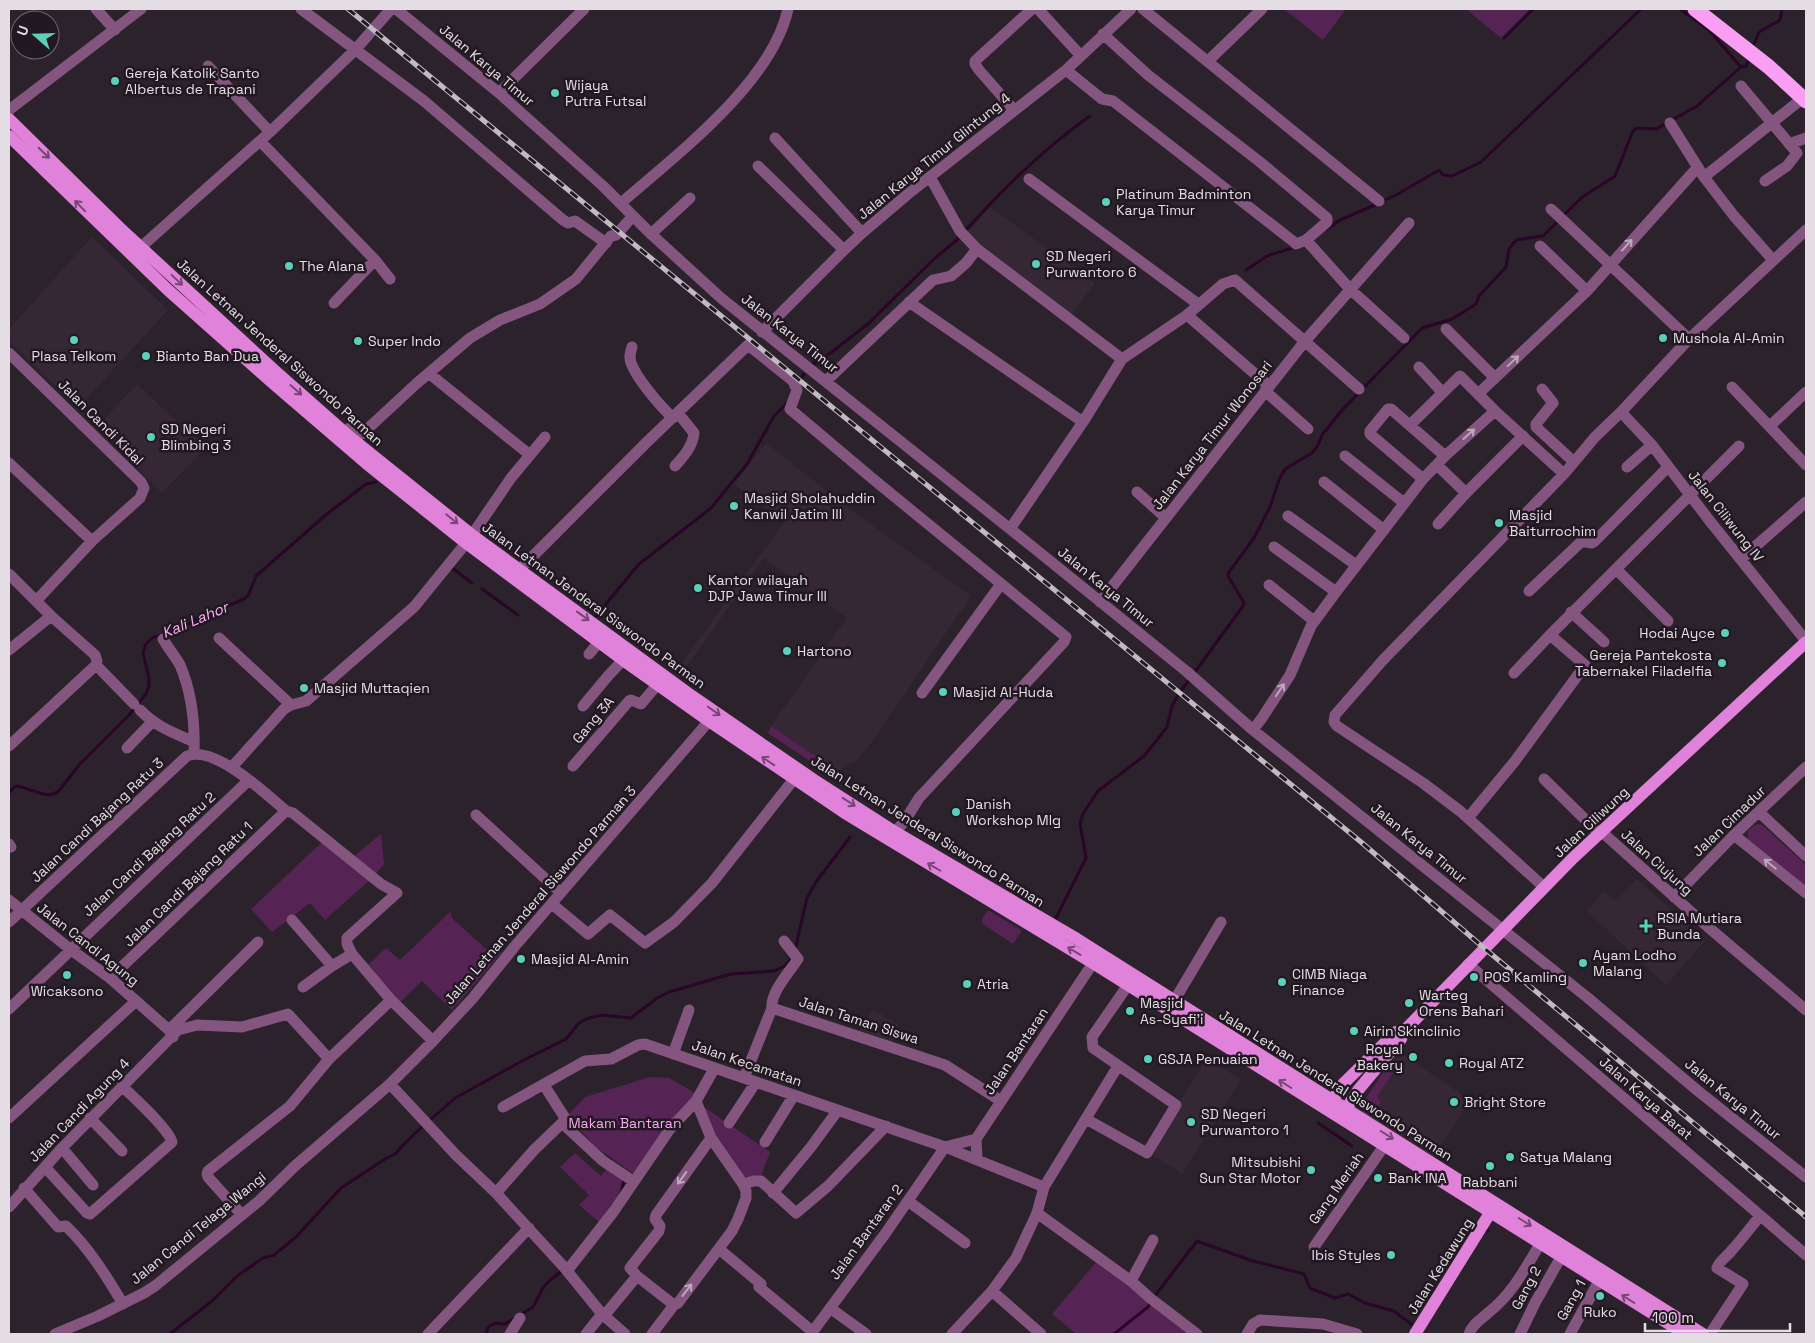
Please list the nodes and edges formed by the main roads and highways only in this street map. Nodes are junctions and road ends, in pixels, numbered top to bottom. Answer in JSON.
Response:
{"nodes":[{"id":1,"x":1696,"y":9,"type":"edge"},
{"id":2,"x":1805,"y":100,"type":"edge"},
{"id":3,"x":9,"y":119,"type":"edge"},
{"id":4,"x":9,"y":136,"type":"edge"},
{"id":5,"x":119,"y":235,"type":"junction"},
{"id":6,"x":469,"y":539,"type":"junction"},
{"id":7,"x":1806,"y":641,"type":"edge"},
{"id":8,"x":920,"y":853,"type":"junction"},
{"id":9,"x":982,"y":889,"type":"junction"},
{"id":10,"x":1404,"y":1031,"type":"junction"},
{"id":11,"x":1330,"y":1105,"type":"junction"},
{"id":12,"x":1344,"y":1114,"type":"junction"},
{"id":13,"x":1490,"y":1213,"type":"junction"},
{"id":14,"x":1417,"y":1331,"type":"edge"},
{"id":15,"x":1685,"y":1334,"type":"edge"},
{"id":16,"x":1703,"y":1334,"type":"edge"}],
"edges":[{"from":1,"to":2,"type":"highway"},
{"from":3,"to":5,"type":"main road","one_way":true},
{"from":5,"to":4,"type":"main road","one_way":true},
{"from":5,"to":6,"type":"main road","name":"Jalan Letnan Jenderal Siswondo Parman","one_way":true},
{"from":5,"to":6,"type":"main road","name":"Jalan Letnan Jenderal Siswondo Parman"},
{"from":6,"to":8,"type":"main road","name":"Jalan Letnan Jenderal Siswondo Parman","one_way":true},
{"from":8,"to":6,"type":"main road","name":"Jalan Letnan Jenderal Siswondo Parman","one_way":true},
{"from":7,"to":10,"type":"main road","name":"Jalan Ciliwung"},
{"from":8,"to":9,"type":"main road","name":"Jalan Letnan Jenderal Siswondo Parman"},
{"from":11,"to":9,"type":"main road","name":"Jalan Letnan Jenderal Siswondo Parman","one_way":true},
{"from":9,"to":11,"type":"main road","name":"Jalan Letnan Jenderal Siswondo Parman"},
{"from":10,"to":11,"type":"main road","name":"Jalan Ciliwung"},
{"from":10,"to":12,"type":"main road","name":"Jalan Ciliwung"},
{"from":11,"to":12,"type":"main road","name":"Jalan Letnan Jenderal Siswondo Parman"},
{"from":12,"to":13,"type":"main road","name":"Jalan Letnan Jenderal Siswondo Parman"},
{"from":12,"to":16,"type":"main road","name":"Jalan Letnan Jenderal Siswondo Parman","one_way":true},
{"from":13,"to":14,"type":"main road","name":"Jalan Kedawung"},
{"from":15,"to":13,"type":"main road","name":"Jalan Letnan Jenderal Siswondo Parman","one_way":true}]}
